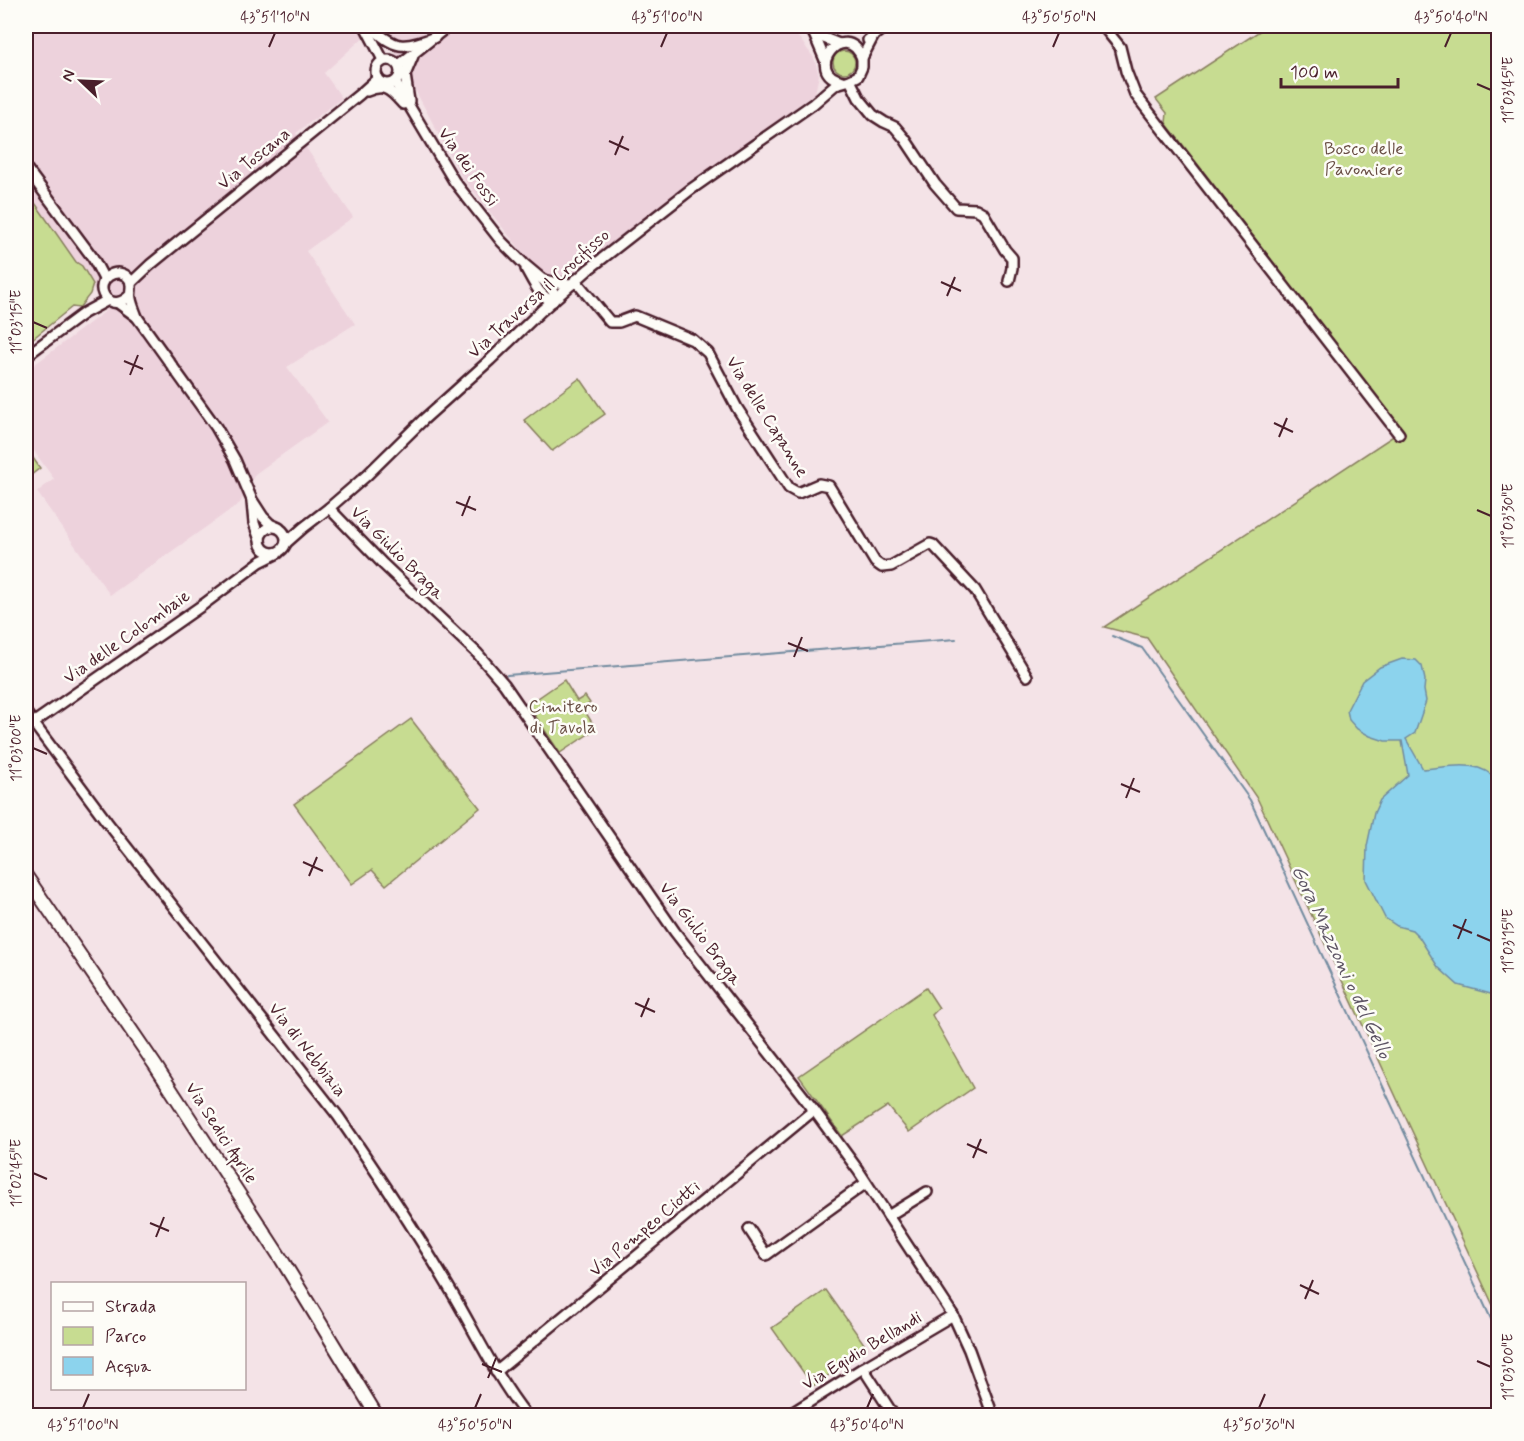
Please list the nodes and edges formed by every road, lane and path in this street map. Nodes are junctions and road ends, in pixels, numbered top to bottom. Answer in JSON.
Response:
{"nodes":[{"id":1,"x":364,"y":26,"type":"edge"},
{"id":2,"x":370,"y":26,"type":"edge"},
{"id":3,"x":448,"y":26,"type":"edge"},
{"id":4,"x":808,"y":26,"type":"edge"},
{"id":5,"x":886,"y":26,"type":"edge"},
{"id":6,"x":1103,"y":26,"type":"edge"},
{"id":7,"x":814,"y":34,"type":"junction"},
{"id":8,"x":873,"y":37,"type":"junction"},
{"id":9,"x":435,"y":38,"type":"junction"},
{"id":10,"x":839,"y":44,"type":"junction"},
{"id":11,"x":856,"y":48,"type":"junction"},
{"id":12,"x":414,"y":54,"type":"junction"},
{"id":13,"x":862,"y":58,"type":"junction"},
{"id":14,"x":383,"y":60,"type":"junction"},
{"id":15,"x":825,"y":60,"type":"junction"},
{"id":16,"x":399,"y":65,"type":"junction"},
{"id":17,"x":832,"y":77,"type":"junction"},
{"id":18,"x":378,"y":78,"type":"junction"},
{"id":19,"x":847,"y":81,"type":"junction"},
{"id":20,"x":395,"y":82,"type":"junction"},
{"id":21,"x":360,"y":94,"type":"junction"},
{"id":22,"x":813,"y":104,"type":"junction"},
{"id":23,"x":412,"y":112,"type":"junction"},
{"id":24,"x":26,"y":168,"type":"edge"},
{"id":25,"x":93,"y":258,"type":"junction"},
{"id":26,"x":524,"y":264,"type":"junction"},
{"id":27,"x":150,"y":265,"type":"junction"},
{"id":28,"x":118,"y":274,"type":"junction"},
{"id":29,"x":104,"y":279,"type":"junction"},
{"id":30,"x":544,"y":280,"type":"junction"},
{"id":31,"x":1009,"y":281,"type":"dead end"},
{"id":32,"x":573,"y":282,"type":"junction"},
{"id":33,"x":131,"y":283,"type":"junction"},
{"id":34,"x":537,"y":289,"type":"junction"},
{"id":35,"x":102,"y":290,"type":"junction"},
{"id":36,"x":130,"y":296,"type":"junction"},
{"id":37,"x":108,"y":300,"type":"junction"},
{"id":38,"x":553,"y":301,"type":"junction"},
{"id":39,"x":118,"y":303,"type":"junction"},
{"id":40,"x":541,"y":311,"type":"junction"},
{"id":41,"x":84,"y":312,"type":"junction"},
{"id":42,"x":137,"y":317,"type":"junction"},
{"id":43,"x":26,"y":356,"type":"edge"},
{"id":44,"x":1399,"y":434,"type":"dead end"},
{"id":45,"x":252,"y":500,"type":"junction"},
{"id":46,"x":329,"y":508,"type":"junction"},
{"id":47,"x":303,"y":528,"type":"junction"},
{"id":48,"x":281,"y":530,"type":"junction"},
{"id":49,"x":260,"y":542,"type":"junction"},
{"id":50,"x":286,"y":543,"type":"junction"},
{"id":51,"x":278,"y":553,"type":"junction"},
{"id":52,"x":247,"y":572,"type":"junction"},
{"id":53,"x":1027,"y":676,"type":"dead end"},
{"id":54,"x":26,"y":713,"type":"edge"},
{"id":55,"x":29,"y":726,"type":"edge"},
{"id":56,"x":26,"y":876,"type":"edge"},
{"id":57,"x":814,"y":1110,"type":"junction"},
{"id":58,"x":866,"y":1183,"type":"junction"},
{"id":59,"x":927,"y":1192,"type":"dead end"},
{"id":60,"x":888,"y":1216,"type":"junction"},
{"id":61,"x":749,"y":1229,"type":"dead end"},
{"id":62,"x":953,"y":1315,"type":"junction"},
{"id":63,"x":862,"y":1368,"type":"junction"},
{"id":64,"x":496,"y":1372,"type":"junction"},
{"id":65,"x":889,"y":1414,"type":"edge"},
{"id":66,"x":377,"y":1416,"type":"edge"},
{"id":67,"x":527,"y":1416,"type":"edge"},
{"id":68,"x":787,"y":1416,"type":"edge"},
{"id":69,"x":993,"y":1416,"type":"edge"}],
"edges":[{"from":1,"to":14,"type":"street"},
{"from":2,"to":9,"type":"street"},
{"from":3,"to":9,"type":"street"},
{"from":4,"to":7,"type":"street"},
{"from":5,"to":8,"type":"street","name":"Via Traversa il Crocifisso"},
{"from":6,"to":44,"type":"street"},
{"from":7,"to":10,"type":"street"},
{"from":7,"to":15,"type":"street"},
{"from":8,"to":11,"type":"street","name":"Via Traversa il Crocifisso"},
{"from":8,"to":13,"type":"street","name":"Via Traversa il Crocifisso"},
{"from":9,"to":12,"type":"street"},
{"from":10,"to":11,"type":"street"},
{"from":10,"to":15,"type":"street"},
{"from":11,"to":13,"type":"street"},
{"from":12,"to":16,"type":"street"},
{"from":12,"to":23,"type":"street"},
{"from":13,"to":19,"type":"street","name":"Via Traversa il Crocifisso"},
{"from":14,"to":16,"type":"street"},
{"from":14,"to":18,"type":"street"},
{"from":15,"to":17,"type":"street"},
{"from":16,"to":20,"type":"street"},
{"from":17,"to":19,"type":"street"},
{"from":17,"to":22,"type":"street","name":"Via Traversa il Crocifisso"},
{"from":18,"to":20,"type":"street"},
{"from":18,"to":21,"type":"street","name":"Via Toscana"},
{"from":19,"to":22,"type":"street","name":"Via Traversa il Crocifisso"},
{"from":19,"to":31,"type":"street"},
{"from":20,"to":23,"type":"street","name":"Via dei Fossi"},
{"from":21,"to":23,"type":"street"},
{"from":21,"to":27,"type":"street","name":"Via Toscana"},
{"from":22,"to":32,"type":"street","name":"Via Traversa il Crocifisso"},
{"from":23,"to":26,"type":"street","name":"Via dei Fossi"},
{"from":24,"to":25,"type":"street"},
{"from":25,"to":28,"type":"street"},
{"from":25,"to":29,"type":"street"},
{"from":26,"to":30,"type":"street","name":"Via dei Fossi"},
{"from":26,"to":34,"type":"street","name":"Via dei Fossi"},
{"from":27,"to":28,"type":"street","name":"Via Toscana"},
{"from":27,"to":33,"type":"street","name":"Via Toscana"},
{"from":28,"to":29,"type":"street"},
{"from":28,"to":33,"type":"street"},
{"from":29,"to":35,"type":"street"},
{"from":30,"to":32,"type":"street"},
{"from":30,"to":38,"type":"street","name":"Via dei Fossi"},
{"from":32,"to":38,"type":"street","name":"Via Traversa il Crocifisso"},
{"from":32,"to":53,"type":"street","name":"Via delle Capanne"},
{"from":33,"to":36,"type":"street"},
{"from":34,"to":38,"type":"street","name":"Via dei Fossi"},
{"from":34,"to":40,"type":"street","name":"Via dei Fossi"},
{"from":35,"to":37,"type":"street"},
{"from":35,"to":41,"type":"street"},
{"from":36,"to":39,"type":"street"},
{"from":36,"to":42,"type":"street"},
{"from":37,"to":39,"type":"street"},
{"from":37,"to":41,"type":"street"},
{"from":38,"to":40,"type":"street","name":"Via Traversa il Crocifisso"},
{"from":39,"to":42,"type":"street"},
{"from":40,"to":46,"type":"street","name":"Via Traversa il Crocifisso"},
{"from":41,"to":43,"type":"street"},
{"from":42,"to":45,"type":"street"},
{"from":45,"to":48,"type":"street"},
{"from":45,"to":49,"type":"street"},
{"from":46,"to":47,"type":"street","name":"Via Traversa il Crocifisso"},
{"from":46,"to":57,"type":"street","name":"Via Giulio Braga"},
{"from":47,"to":48,"type":"street","name":"Via Traversa il Crocifisso"},
{"from":47,"to":50,"type":"street","name":"Via Traversa il Crocifisso"},
{"from":48,"to":49,"type":"street"},
{"from":48,"to":50,"type":"street"},
{"from":49,"to":51,"type":"street"},
{"from":49,"to":52,"type":"street","name":"Via delle Colombaie"},
{"from":50,"to":51,"type":"street"},
{"from":51,"to":52,"type":"street","name":"Via delle Colombaie"},
{"from":52,"to":55,"type":"street","name":"Via delle Colombaie"},
{"from":54,"to":55,"type":"street","name":"Via di Nebbiaia"},
{"from":55,"to":64,"type":"street","name":"Via di Nebbiaia"},
{"from":56,"to":66,"type":"main road","name":"Via Sedici Aprile"},
{"from":57,"to":58,"type":"street","name":"Via Giulio Braga"},
{"from":57,"to":64,"type":"street","name":"Via Pompeo Ciotti"},
{"from":58,"to":60,"type":"street","name":"Via Giulio Braga"},
{"from":58,"to":61,"type":"street"},
{"from":59,"to":60,"type":"street"},
{"from":60,"to":62,"type":"street","name":"Via Giulio Braga"},
{"from":62,"to":63,"type":"street","name":"Via Egidio Bellandi"},
{"from":62,"to":69,"type":"street","name":"Via Giulio Braga"},
{"from":63,"to":65,"type":"street"},
{"from":63,"to":68,"type":"street","name":"Via Egidio Bellandi"},
{"from":64,"to":67,"type":"street","name":"Via di Nebbiaia"}]}
